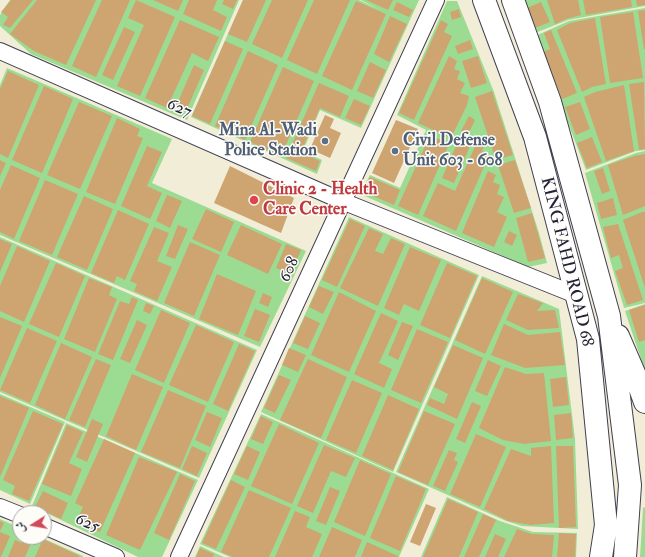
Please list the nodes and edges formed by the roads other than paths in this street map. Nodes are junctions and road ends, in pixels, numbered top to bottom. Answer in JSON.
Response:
{"nodes":[{"id":1,"x":436,"y":0,"type":"edge"},
{"id":2,"x":484,"y":0,"type":"edge"},
{"id":3,"x":513,"y":0,"type":"edge"},
{"id":4,"x":0,"y":51,"type":"edge"},
{"id":5,"x":342,"y":201,"type":"junction"},
{"id":6,"x":576,"y":295,"type":"junction"},
{"id":7,"x":609,"y":316,"type":"junction"},
{"id":8,"x":645,"y":402,"type":"edge"},
{"id":9,"x":0,"y":507,"type":"edge"},
{"id":10,"x":12,"y":512,"type":"edge"},
{"id":11,"x":52,"y":529,"type":"edge"},
{"id":12,"x":116,"y":557,"type":"edge"},
{"id":13,"x":179,"y":557,"type":"edge"},
{"id":14,"x":601,"y":557,"type":"edge"},
{"id":15,"x":625,"y":557,"type":"edge"}],
"edges":[{"from":1,"to":5,"type":"street","name":"608"},
{"from":2,"to":6,"type":"main road","name":"KING FAHD ROAD 68"},
{"from":3,"to":7,"type":"main road","name":"KING FAHD ROAD 68"},
{"from":4,"to":5,"type":"street","name":"627"},
{"from":5,"to":6,"type":"street","name":"627"},
{"from":5,"to":13,"type":"street","name":"608"},
{"from":6,"to":14,"type":"main road","name":"KING FAHD ROAD 68"},
{"from":7,"to":8,"type":"main road"},
{"from":7,"to":15,"type":"main road","name":"KING FAHD ROAD 68"},
{"from":9,"to":10,"type":"street"},
{"from":11,"to":12,"type":"street","name":"625"}]}
